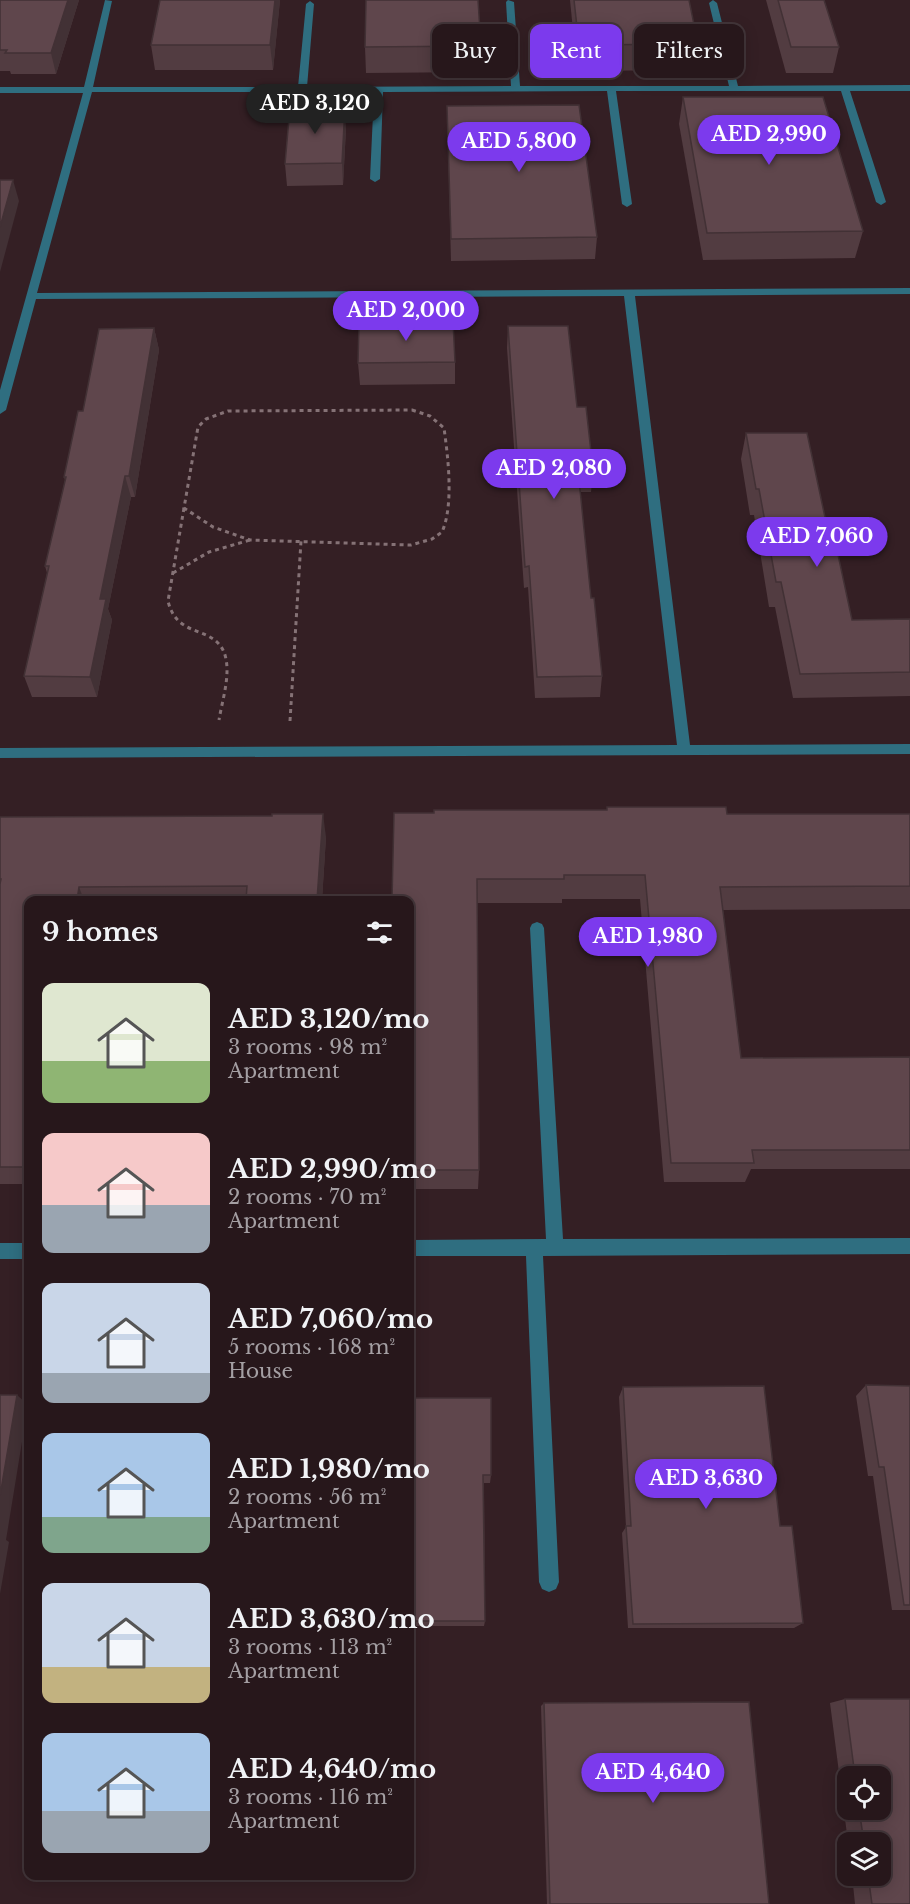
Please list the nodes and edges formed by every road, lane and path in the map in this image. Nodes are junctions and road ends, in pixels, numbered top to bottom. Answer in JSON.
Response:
{"nodes":[{"id":1,"x":108,"y":1,"type":"edge"},
{"id":2,"x":510,"y":2,"type":"dead end"},
{"id":3,"x":713,"y":3,"type":"dead end"},
{"id":4,"x":310,"y":4,"type":"dead end"},
{"id":5,"x":845,"y":88,"type":"junction"},
{"id":6,"x":910,"y":88,"type":"edge"},
{"id":7,"x":516,"y":89,"type":"junction"},
{"id":8,"x":611,"y":89,"type":"junction"},
{"id":9,"x":734,"y":89,"type":"junction"},
{"id":10,"x":0,"y":90,"type":"edge"},
{"id":11,"x":88,"y":90,"type":"junction"},
{"id":12,"x":302,"y":90,"type":"junction"},
{"id":13,"x":379,"y":90,"type":"junction"},
{"id":14,"x":375,"y":179,"type":"dead end"},
{"id":15,"x":881,"y":202,"type":"dead end"},
{"id":16,"x":627,"y":204,"type":"dead end"},
{"id":17,"x":910,"y":291,"type":"edge"},
{"id":18,"x":629,"y":292,"type":"junction"},
{"id":19,"x":31,"y":296,"type":"junction"},
{"id":20,"x":0,"y":410,"type":"edge"},
{"id":21,"x":184,"y":508,"type":"junction"},
{"id":22,"x":250,"y":540,"type":"junction"},
{"id":23,"x":301,"y":541,"type":"junction"},
{"id":24,"x":173,"y":573,"type":"junction"},
{"id":25,"x":910,"y":749,"type":"edge"},
{"id":26,"x":684,"y":750,"type":"junction"},
{"id":27,"x":215,"y":752,"type":"junction"},
{"id":28,"x":288,"y":752,"type":"junction"},
{"id":29,"x":0,"y":753,"type":"edge"},
{"id":30,"x":537,"y":928,"type":"dead end"},
{"id":31,"x":910,"y":1246,"type":"edge"},
{"id":32,"x":414,"y":1248,"type":"edge"},
{"id":33,"x":534,"y":1248,"type":"junction"},
{"id":34,"x":555,"y":1248,"type":"junction"},
{"id":35,"x":0,"y":1251,"type":"edge"},
{"id":36,"x":24,"y":1251,"type":"edge"},
{"id":37,"x":549,"y":1582,"type":"dead end"}],
"edges":[{"from":1,"to":11,"type":"street"},
{"from":2,"to":7,"type":"street"},
{"from":3,"to":9,"type":"street"},
{"from":4,"to":12,"type":"street"},
{"from":5,"to":6,"type":"street"},
{"from":5,"to":9,"type":"street"},
{"from":5,"to":15,"type":"street"},
{"from":7,"to":8,"type":"street"},
{"from":7,"to":13,"type":"street"},
{"from":8,"to":9,"type":"street"},
{"from":8,"to":16,"type":"street"},
{"from":10,"to":11,"type":"street"},
{"from":11,"to":12,"type":"street"},
{"from":11,"to":19,"type":"street"},
{"from":12,"to":13,"type":"street"},
{"from":13,"to":14,"type":"street"},
{"from":17,"to":18,"type":"street"},
{"from":18,"to":19,"type":"street"},
{"from":18,"to":26,"type":"street"},
{"from":19,"to":20,"type":"street"},
{"from":21,"to":22,"type":"path"},
{"from":21,"to":23,"type":"path"},
{"from":21,"to":24,"type":"path"},
{"from":22,"to":23,"type":"path"},
{"from":22,"to":24,"type":"path"},
{"from":23,"to":28,"type":"path"},
{"from":24,"to":27,"type":"path"},
{"from":25,"to":26,"type":"street"},
{"from":26,"to":28,"type":"street"},
{"from":27,"to":28,"type":"street"},
{"from":27,"to":29,"type":"street"},
{"from":30,"to":34,"type":"street"},
{"from":31,"to":34,"type":"street"},
{"from":32,"to":33,"type":"street"},
{"from":33,"to":34,"type":"street"},
{"from":33,"to":37,"type":"street"},
{"from":35,"to":36,"type":"street"}]}
